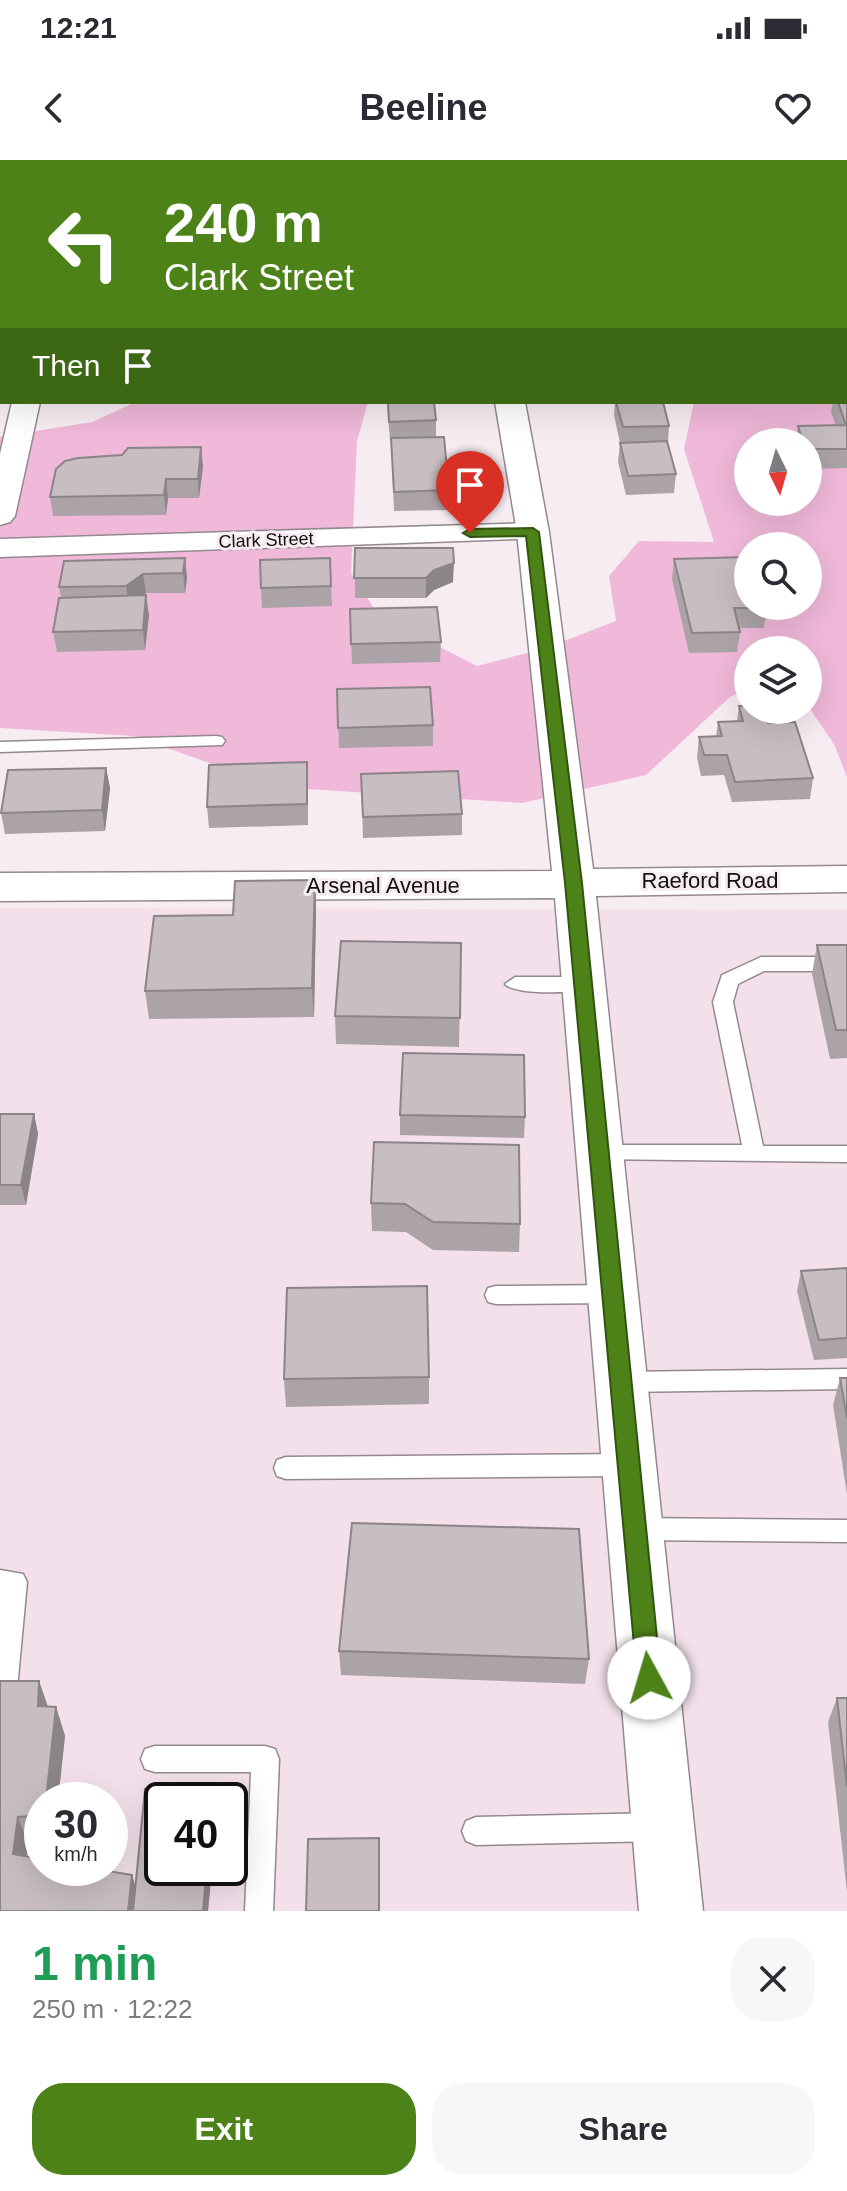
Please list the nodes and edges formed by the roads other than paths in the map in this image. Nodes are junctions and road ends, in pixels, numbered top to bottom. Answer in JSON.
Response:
{"nodes":[{"id":1,"x":26,"y":404,"type":"edge"},
{"id":2,"x":510,"y":404,"type":"edge"},
{"id":3,"x":0,"y":516,"type":"edge"},
{"id":4,"x":533,"y":532,"type":"junction"},
{"id":5,"x":0,"y":548,"type":"edge"},
{"id":6,"x":216,"y":741,"type":"dead end"},
{"id":7,"x":0,"y":747,"type":"edge"},
{"id":8,"x":847,"y":879,"type":"edge"},
{"id":9,"x":574,"y":883,"type":"junction"},
{"id":10,"x":0,"y":887,"type":"edge"},
{"id":11,"x":847,"y":964,"type":"edge"},
{"id":12,"x":515,"y":984,"type":"dead end"},
{"id":13,"x":583,"y":984,"type":"junction"},
{"id":14,"x":599,"y":1153,"type":"junction"},
{"id":15,"x":847,"y":1154,"type":"edge"},
{"id":16,"x":754,"y":1155,"type":"junction"},
{"id":17,"x":613,"y":1294,"type":"junction"},
{"id":18,"x":496,"y":1295,"type":"dead end"},
{"id":19,"x":847,"y":1379,"type":"edge"},
{"id":20,"x":621,"y":1382,"type":"junction"},
{"id":21,"x":629,"y":1465,"type":"junction"},
{"id":22,"x":286,"y":1468,"type":"dead end"},
{"id":23,"x":635,"y":1529,"type":"junction"},
{"id":24,"x":847,"y":1531,"type":"edge"},
{"id":25,"x":0,"y":1582,"type":"edge"},
{"id":26,"x":4,"y":1689,"type":"edge"},
{"id":27,"x":155,"y":1759,"type":"dead end"},
{"id":28,"x":663,"y":1827,"type":"junction"},
{"id":29,"x":476,"y":1831,"type":"dead end"},
{"id":30,"x":259,"y":1911,"type":"edge"},
{"id":31,"x":671,"y":1911,"type":"edge"}],
"edges":[{"from":1,"to":3,"type":"street"},
{"from":2,"to":4,"type":"street"},
{"from":4,"to":5,"type":"street","name":"Clark Street"},
{"from":4,"to":9,"type":"street"},
{"from":6,"to":7,"type":"lane"},
{"from":8,"to":9,"type":"street","name":"Raeford Road"},
{"from":9,"to":10,"type":"street","name":"Arsenal Avenue"},
{"from":9,"to":13,"type":"street"},
{"from":11,"to":16,"type":"lane"},
{"from":12,"to":13,"type":"lane"},
{"from":13,"to":14,"type":"street"},
{"from":14,"to":16,"type":"lane"},
{"from":14,"to":17,"type":"street"},
{"from":15,"to":16,"type":"lane"},
{"from":17,"to":18,"type":"lane"},
{"from":17,"to":20,"type":"street"},
{"from":19,"to":20,"type":"lane"},
{"from":20,"to":21,"type":"street"},
{"from":21,"to":22,"type":"lane"},
{"from":21,"to":23,"type":"street"},
{"from":23,"to":24,"type":"lane"},
{"from":23,"to":28,"type":"street"},
{"from":25,"to":26,"type":"lane"},
{"from":27,"to":30,"type":"lane"},
{"from":28,"to":29,"type":"lane"},
{"from":28,"to":31,"type":"street"}]}
